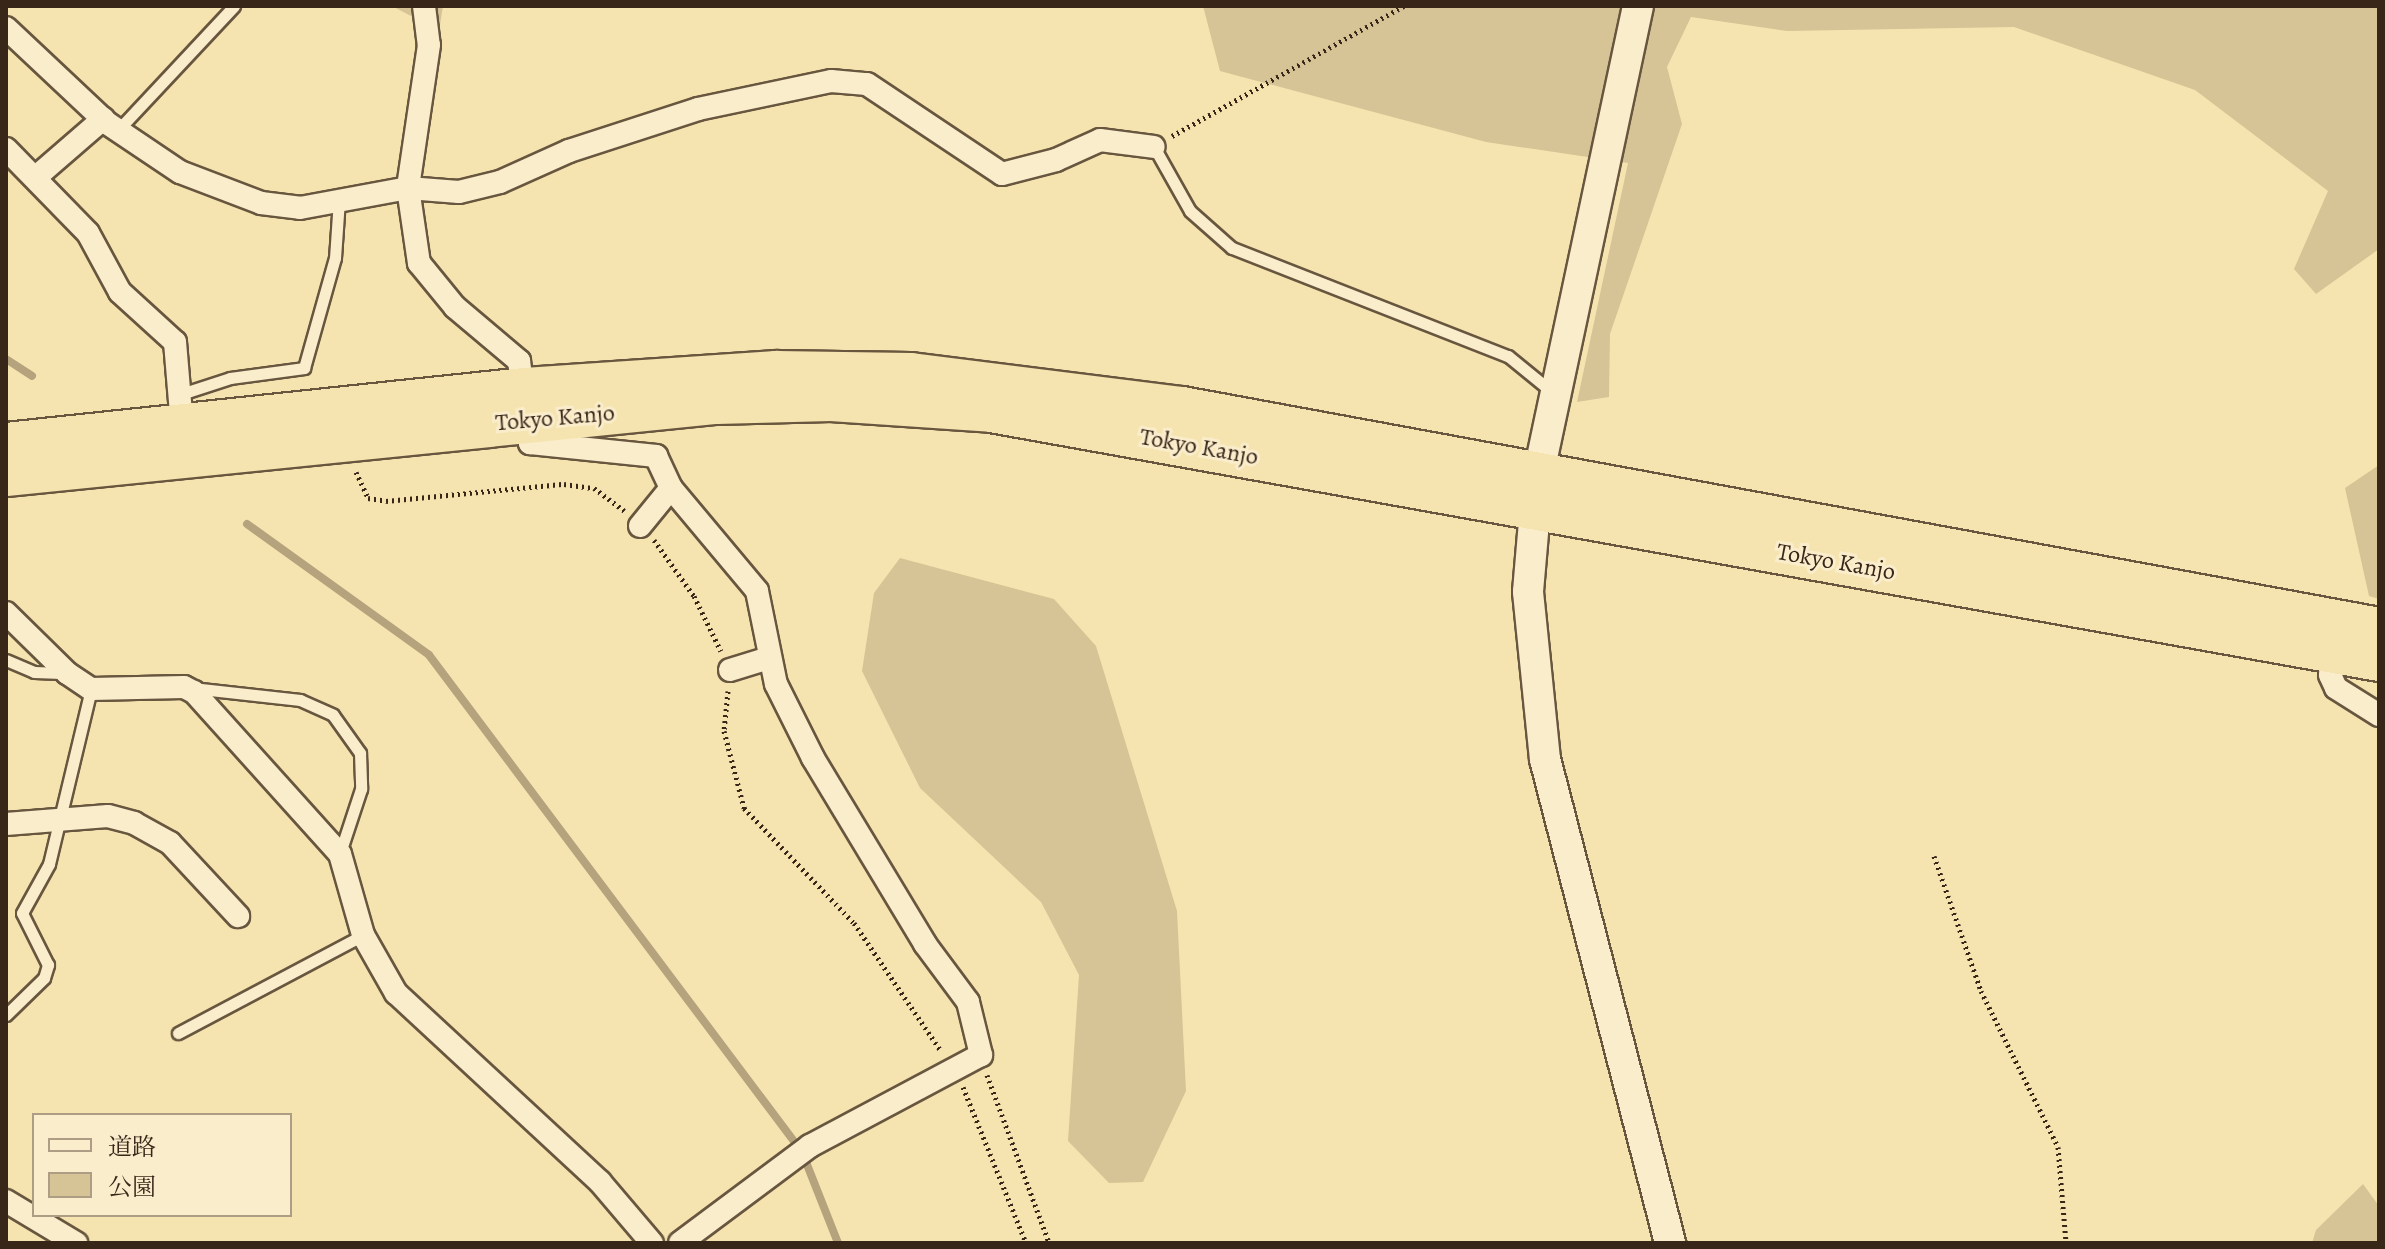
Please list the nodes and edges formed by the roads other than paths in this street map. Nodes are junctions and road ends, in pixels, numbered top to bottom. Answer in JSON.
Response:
{"nodes":[{"id":1,"x":234,"y":6,"type":"edge"},
{"id":2,"x":424,"y":6,"type":"edge"},
{"id":3,"x":1638,"y":6,"type":"edge"},
{"id":4,"x":6,"y":28,"type":"edge"},
{"id":5,"x":110,"y":124,"type":"junction"},
{"id":6,"x":1154,"y":147,"type":"joint"},
{"id":7,"x":6,"y":149,"type":"edge"},
{"id":8,"x":36,"y":177,"type":"junction"},
{"id":9,"x":408,"y":188,"type":"junction"},
{"id":10,"x":339,"y":200,"type":"junction"},
{"id":11,"x":1555,"y":396,"type":"junction"},
{"id":12,"x":526,"y":404,"type":"junction"},
{"id":13,"x":180,"y":410,"type":"junction"},
{"id":14,"x":6,"y":443,"type":"edge"},
{"id":15,"x":6,"y":476,"type":"edge"},
{"id":16,"x":671,"y":488,"type":"junction"},
{"id":17,"x":1536,"y":491,"type":"junction"},
{"id":18,"x":640,"y":526,"type":"road end"},
{"id":19,"x":6,"y":613,"type":"edge"},
{"id":20,"x":2379,"y":628,"type":"edge"},
{"id":21,"x":2337,"y":637,"type":"junction"},
{"id":22,"x":767,"y":659,"type":"junction"},
{"id":23,"x":6,"y":660,"type":"edge"},
{"id":24,"x":2379,"y":661,"type":"edge"},
{"id":25,"x":730,"y":670,"type":"road end"},
{"id":26,"x":67,"y":673,"type":"junction"},
{"id":27,"x":184,"y":687,"type":"junction"},
{"id":28,"x":91,"y":689,"type":"junction"},
{"id":29,"x":2379,"y":715,"type":"edge"},
{"id":30,"x":63,"y":818,"type":"junction"},
{"id":31,"x":6,"y":824,"type":"edge"},
{"id":32,"x":340,"y":854,"type":"junction"},
{"id":33,"x":238,"y":916,"type":"dead end"},
{"id":34,"x":363,"y":935,"type":"junction"},
{"id":35,"x":6,"y":1015,"type":"edge"},
{"id":36,"x":178,"y":1033,"type":"dead end"},
{"id":37,"x":6,"y":1201,"type":"edge"},
{"id":38,"x":32,"y":1217,"type":"edge"},
{"id":39,"x":33,"y":1217,"type":"edge"},
{"id":40,"x":76,"y":1243,"type":"edge"},
{"id":41,"x":652,"y":1243,"type":"edge"},
{"id":42,"x":680,"y":1243,"type":"edge"},
{"id":43,"x":1670,"y":1243,"type":"edge"}],
"edges":[{"from":1,"to":5,"type":"lane"},
{"from":2,"to":9,"type":"street"},
{"from":3,"to":11,"type":"street"},
{"from":4,"to":5,"type":"street"},
{"from":5,"to":8,"type":"street"},
{"from":5,"to":10,"type":"street"},
{"from":6,"to":9,"type":"street"},
{"from":6,"to":11,"type":"lane"},
{"from":7,"to":8,"type":"street"},
{"from":8,"to":13,"type":"street"},
{"from":9,"to":10,"type":"street"},
{"from":9,"to":12,"type":"street"},
{"from":10,"to":13,"type":"lane"},
{"from":11,"to":17,"type":"street"},
{"from":12,"to":13,"type":"highway","name":"Tokyo Kanjo"},
{"from":12,"to":15,"type":"highway","name":"Tokyo Kanjo"},
{"from":12,"to":16,"type":"street"},
{"from":12,"to":17,"type":"highway","name":"Tokyo Kanjo"},
{"from":13,"to":14,"type":"highway","name":"Tokyo Kanjo"},
{"from":16,"to":18,"type":"street"},
{"from":16,"to":22,"type":"street"},
{"from":17,"to":21,"type":"highway","name":"Tokyo Kanjo"},
{"from":17,"to":43,"type":"street"},
{"from":19,"to":26,"type":"street"},
{"from":20,"to":21,"type":"highway","name":"Tokyo Kanjo"},
{"from":21,"to":24,"type":"highway","name":"Tokyo Kanjo"},
{"from":21,"to":29,"type":"street"},
{"from":22,"to":25,"type":"street"},
{"from":22,"to":42,"type":"street"},
{"from":23,"to":26,"type":"lane"},
{"from":26,"to":28,"type":"street"},
{"from":27,"to":28,"type":"street"},
{"from":27,"to":32,"type":"street"},
{"from":27,"to":32,"type":"lane"},
{"from":28,"to":30,"type":"lane"},
{"from":30,"to":31,"type":"street"},
{"from":30,"to":33,"type":"street"},
{"from":30,"to":35,"type":"lane"},
{"from":32,"to":34,"type":"street"},
{"from":34,"to":36,"type":"lane"},
{"from":34,"to":41,"type":"street"},
{"from":37,"to":38,"type":"street"},
{"from":39,"to":40,"type":"street"}]}
